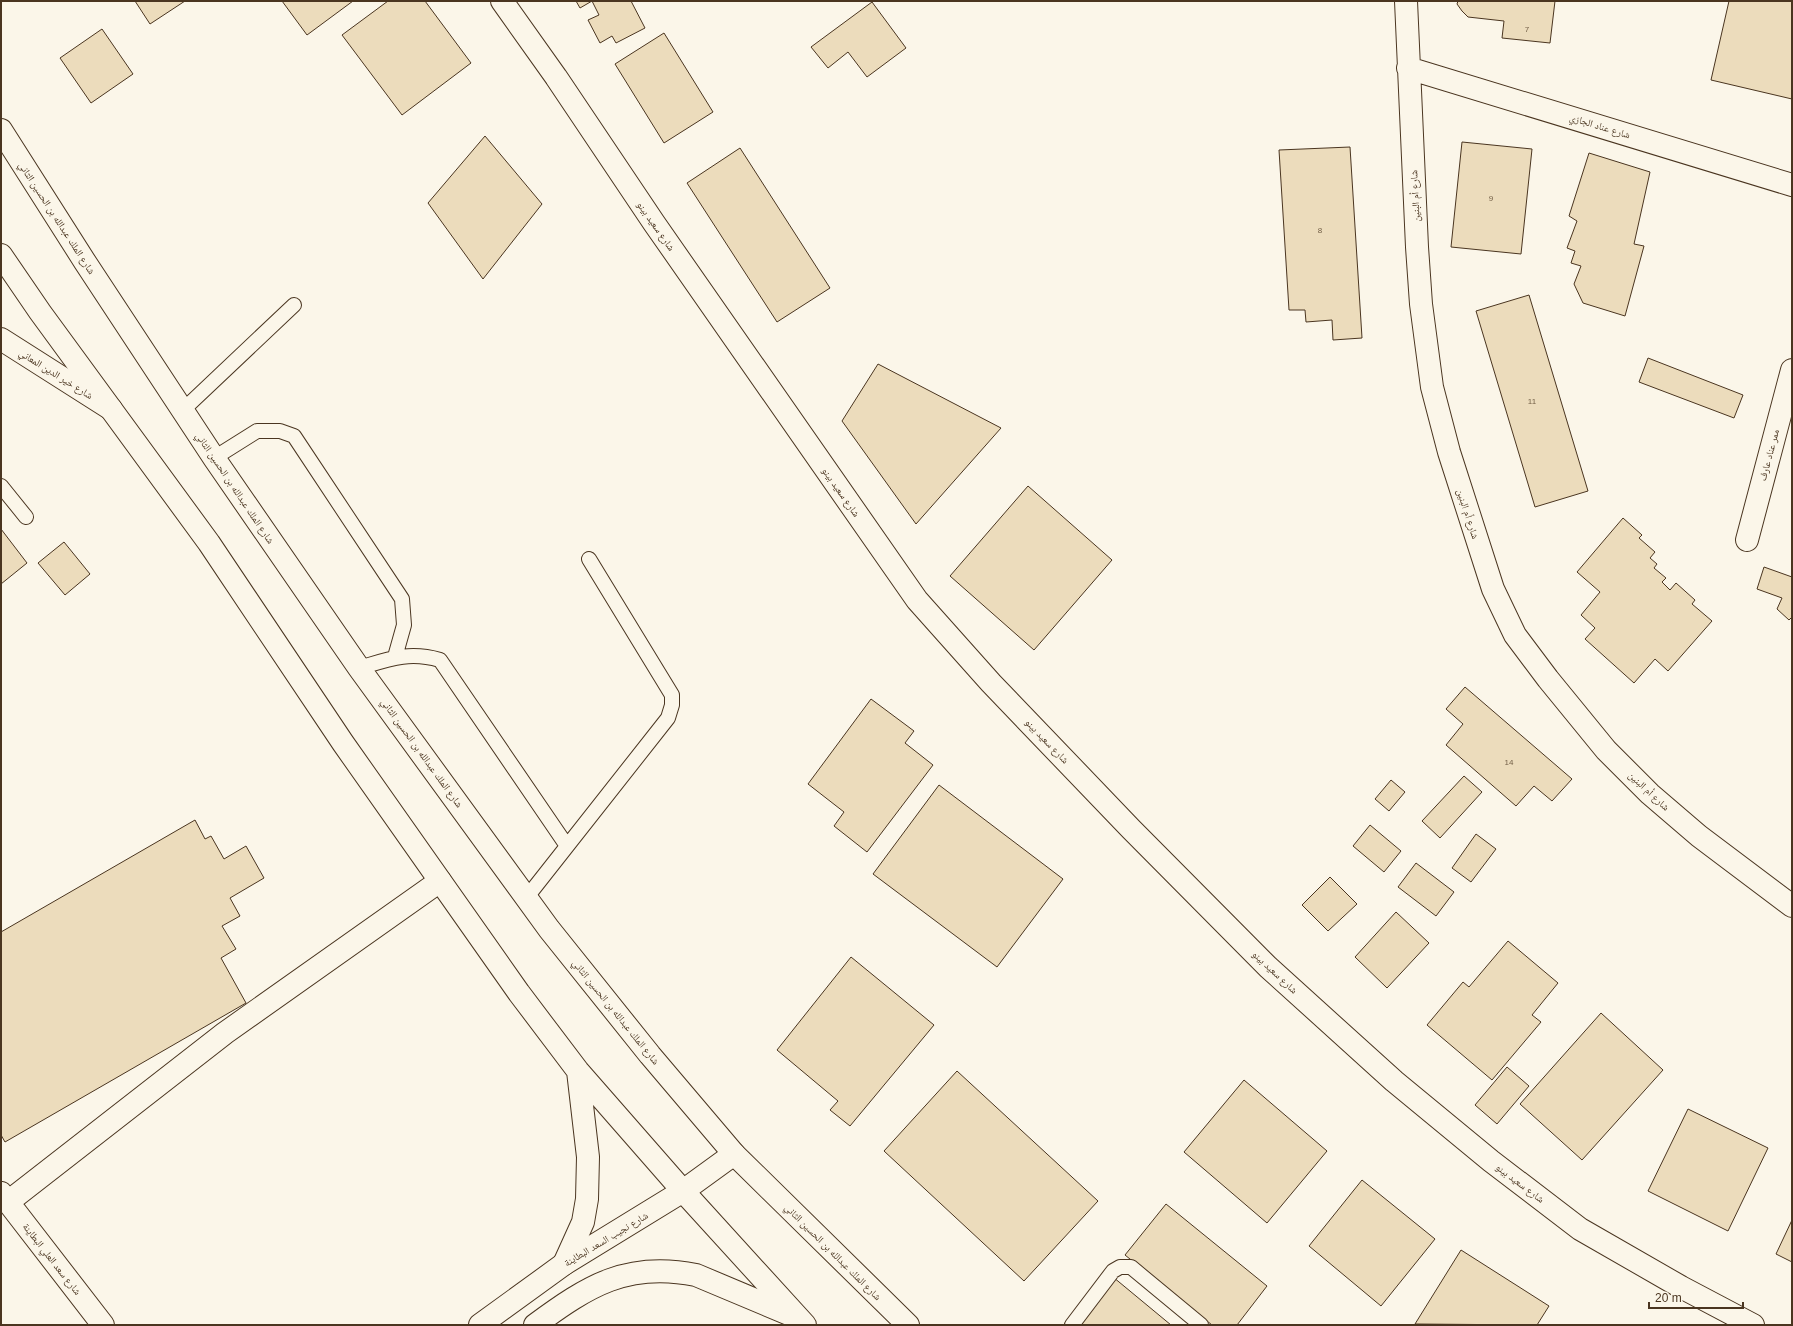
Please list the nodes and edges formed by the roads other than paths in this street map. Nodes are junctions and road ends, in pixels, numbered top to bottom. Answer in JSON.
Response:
{"nodes":[{"id":1,"x":502,"y":1,"type":"edge"},
{"id":2,"x":1406,"y":1,"type":"edge"},
{"id":3,"x":1408,"y":68,"type":"junction"},
{"id":4,"x":3,"y":138,"type":"edge"},
{"id":5,"x":1792,"y":185,"type":"edge"},
{"id":6,"x":1,"y":255,"type":"edge"},
{"id":7,"x":294,"y":305,"type":"dead end"},
{"id":8,"x":1,"y":339,"type":"edge"},
{"id":9,"x":1792,"y":370,"type":"edge"},
{"id":10,"x":111,"y":409,"type":"junction"},
{"id":11,"x":183,"y":410,"type":"junction"},
{"id":12,"x":214,"y":458,"type":"junction"},
{"id":13,"x":1,"y":486,"type":"edge"},
{"id":14,"x":26,"y":517,"type":"dead end"},
{"id":15,"x":1747,"y":540,"type":"dead end"},
{"id":16,"x":589,"y":559,"type":"dead end"},
{"id":17,"x":395,"y":657,"type":"junction"},
{"id":18,"x":359,"y":668,"type":"junction"},
{"id":19,"x":567,"y":846,"type":"junction"},
{"id":20,"x":440,"y":881,"type":"junction"},
{"id":21,"x":527,"y":897,"type":"junction"},
{"id":22,"x":1792,"y":906,"type":"edge"},
{"id":23,"x":578,"y":1071,"type":"junction"},
{"id":24,"x":734,"y":1154,"type":"junction"},
{"id":25,"x":683,"y":1192,"type":"junction"},
{"id":26,"x":4,"y":1198,"type":"edge"},
{"id":27,"x":564,"y":1264,"type":"junction"},
{"id":28,"x":801,"y":1321,"type":"edge"},
{"id":29,"x":103,"y":1325,"type":"edge"},
{"id":30,"x":480,"y":1325,"type":"edge"},
{"id":31,"x":535,"y":1325,"type":"edge"},
{"id":32,"x":908,"y":1325,"type":"edge"},
{"id":33,"x":1072,"y":1325,"type":"edge"},
{"id":34,"x":1201,"y":1325,"type":"edge"},
{"id":35,"x":1753,"y":1325,"type":"edge"}],
"edges":[{"from":1,"to":35,"type":"main road","name":"شارع سعيد بينو"},
{"from":2,"to":3,"type":"main road","name":"شارع أم البنين"},
{"from":3,"to":5,"type":"main road","name":"شارع عناد الجازي"},
{"from":3,"to":22,"type":"main road","name":"شارع أم البنين"},
{"from":4,"to":11,"type":"main road","name":"شارع الملك عبدالله بن الحسين الثاني"},
{"from":6,"to":10,"type":"main road"},
{"from":7,"to":11,"type":"lane"},
{"from":8,"to":10,"type":"main road","name":"شارع خير الدين المعاني"},
{"from":9,"to":15,"type":"main road","name":"ممر عناد عارف"},
{"from":10,"to":20,"type":"main road"},
{"from":11,"to":12,"type":"main road","name":"شارع الملك عبدالله بن الحسين الثاني"},
{"from":12,"to":17,"type":"lane"},
{"from":12,"to":18,"type":"main road","name":"شارع الملك عبدالله بن الحسين الثاني"},
{"from":13,"to":14,"type":"lane"},
{"from":16,"to":19,"type":"lane"},
{"from":17,"to":18,"type":"lane"},
{"from":17,"to":19,"type":"lane"},
{"from":18,"to":21,"type":"main road","name":"شارع الملك عبدالله بن الحسين الثاني"},
{"from":19,"to":21,"type":"lane"},
{"from":20,"to":23,"type":"main road"},
{"from":20,"to":26,"type":"main road"},
{"from":21,"to":24,"type":"main road","name":"شارع الملك عبدالله بن الحسين الثاني"},
{"from":23,"to":25,"type":"main road"},
{"from":23,"to":27,"type":"main road"},
{"from":24,"to":25,"type":"main road","name":"شارع نجيب السعد البطاينة"},
{"from":24,"to":32,"type":"main road","name":"شارع الملك عبدالله بن الحسين الثاني"},
{"from":25,"to":27,"type":"main road","name":"شارع نجيب السعد البطاينة"},
{"from":25,"to":28,"type":"main road"},
{"from":26,"to":29,"type":"main road","name":"شارع سعد العلي البطاينة"},
{"from":27,"to":30,"type":"main road","name":"شارع نجيب السعد البطاينة"},
{"from":28,"to":31,"type":"main road"},
{"from":33,"to":34,"type":"lane"}]}
